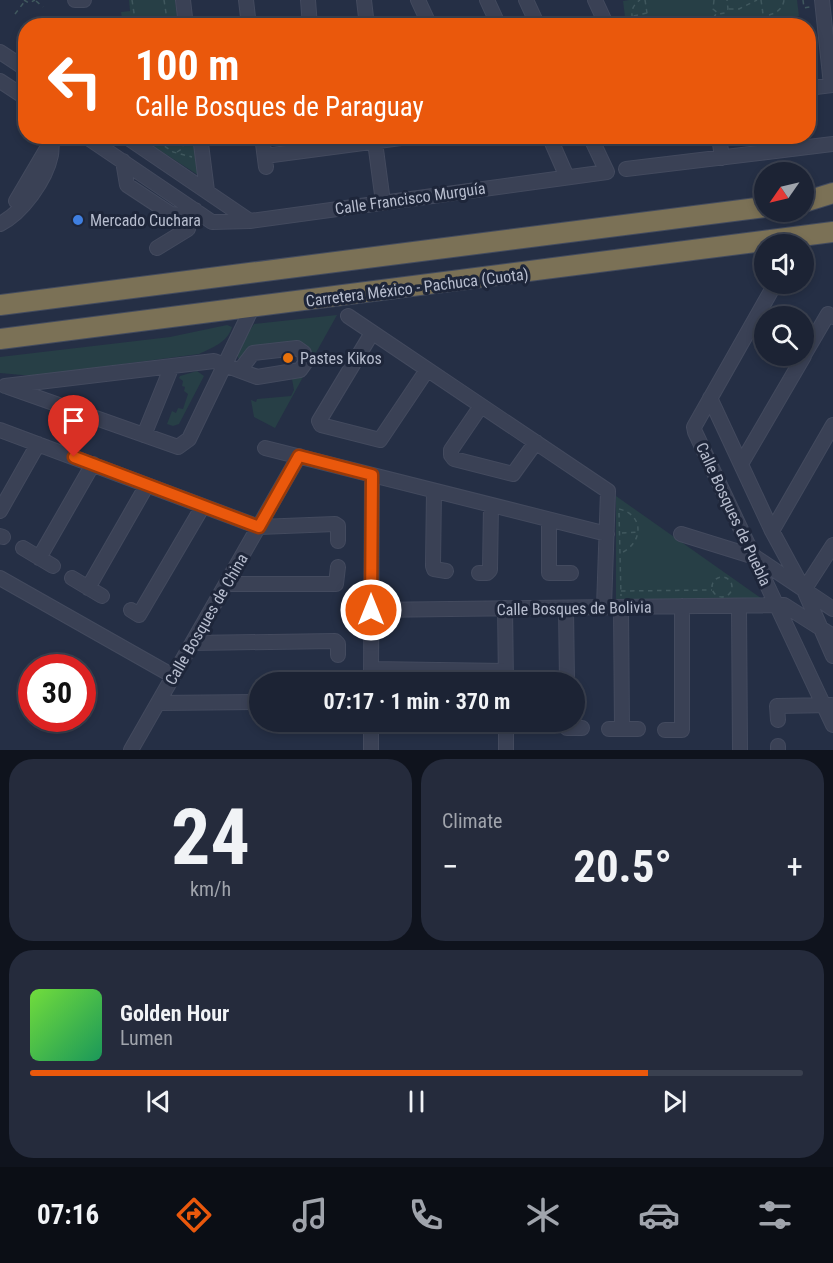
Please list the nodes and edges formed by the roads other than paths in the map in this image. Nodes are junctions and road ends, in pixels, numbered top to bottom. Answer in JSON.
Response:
{"nodes":[{"id":1,"x":75,"y":0,"type":"edge"},
{"id":2,"x":84,"y":0,"type":"edge"},
{"id":3,"x":183,"y":0,"type":"edge"},
{"id":4,"x":246,"y":0,"type":"edge"},
{"id":5,"x":308,"y":0,"type":"edge"},
{"id":6,"x":364,"y":0,"type":"edge"},
{"id":7,"x":418,"y":0,"type":"edge"},
{"id":8,"x":487,"y":0,"type":"edge"},
{"id":9,"x":526,"y":0,"type":"edge"},
{"id":10,"x":595,"y":0,"type":"edge"},
{"id":11,"x":822,"y":3,"type":"edge"},
{"id":12,"x":185,"y":18,"type":"edge"},
{"id":13,"x":248,"y":18,"type":"edge"},
{"id":14,"x":309,"y":18,"type":"edge"},
{"id":15,"x":366,"y":18,"type":"edge"},
{"id":16,"x":426,"y":18,"type":"edge"},
{"id":17,"x":492,"y":18,"type":"edge"},
{"id":18,"x":534,"y":18,"type":"edge"},
{"id":19,"x":601,"y":18,"type":"edge"},
{"id":20,"x":0,"y":52,"type":"edge"},
{"id":21,"x":18,"y":64,"type":"edge"},
{"id":22,"x":0,"y":81,"type":"edge"},
{"id":23,"x":832,"y":85,"type":"edge"},
{"id":24,"x":816,"y":87,"type":"edge"},
{"id":25,"x":18,"y":93,"type":"edge"},
{"id":26,"x":52,"y":144,"type":"edge"},
{"id":27,"x":97,"y":144,"type":"edge"},
{"id":28,"x":137,"y":144,"type":"edge"},
{"id":29,"x":201,"y":144,"type":"edge"},
{"id":30,"x":263,"y":144,"type":"edge"},
{"id":31,"x":318,"y":144,"type":"edge"},
{"id":32,"x":379,"y":144,"type":"edge"},
{"id":33,"x":553,"y":144,"type":"edge"},
{"id":34,"x":594,"y":144,"type":"edge"},
{"id":35,"x":720,"y":144,"type":"edge"},
{"id":36,"x":833,"y":144,"type":"edge"},
{"id":37,"x":722,"y":158,"type":"junction"},
{"id":38,"x":626,"y":169,"type":"dead end"},
{"id":39,"x":567,"y":177,"type":"junction"},
{"id":40,"x":207,"y":191,"type":"junction"},
{"id":41,"x":833,"y":193,"type":"edge"},
{"id":42,"x":814,"y":199,"type":"edge"},
{"id":43,"x":383,"y":202,"type":"junction"},
{"id":44,"x":18,"y":205,"type":"junction"},
{"id":45,"x":754,"y":208,"type":"edge"},
{"id":46,"x":193,"y":213,"type":"junction"},
{"id":47,"x":0,"y":214,"type":"edge"},
{"id":48,"x":250,"y":220,"type":"junction"},
{"id":49,"x":0,"y":224,"type":"edge"},
{"id":50,"x":833,"y":232,"type":"edge"},
{"id":51,"x":157,"y":248,"type":"dead end"},
{"id":52,"x":769,"y":294,"type":"edge"},
{"id":53,"x":0,"y":305,"type":"edge"},
{"id":54,"x":252,"y":308,"type":"junction"},
{"id":55,"x":348,"y":316,"type":"dead end"},
{"id":56,"x":833,"y":317,"type":"edge"},
{"id":57,"x":372,"y":333,"type":"junction"},
{"id":58,"x":814,"y":338,"type":"edge"},
{"id":59,"x":0,"y":339,"type":"edge"},
{"id":60,"x":225,"y":365,"type":"junction"},
{"id":61,"x":172,"y":366,"type":"junction"},
{"id":62,"x":798,"y":366,"type":"edge"},
{"id":63,"x":240,"y":370,"type":"junction"},
{"id":64,"x":427,"y":370,"type":"junction"},
{"id":65,"x":3,"y":385,"type":"edge"},
{"id":66,"x":710,"y":398,"type":"junction"},
{"id":67,"x":481,"y":405,"type":"junction"},
{"id":68,"x":833,"y":425,"type":"edge"},
{"id":69,"x":0,"y":430,"type":"edge"},
{"id":70,"x":144,"y":435,"type":"junction"},
{"id":71,"x":536,"y":442,"type":"junction"},
{"id":72,"x":38,"y":444,"type":"junction"},
{"id":73,"x":265,"y":448,"type":"dead end"},
{"id":74,"x":299,"y":456,"type":"junction"},
{"id":75,"x":93,"y":464,"type":"junction"},
{"id":76,"x":741,"y":464,"type":"junction"},
{"id":77,"x":372,"y":475,"type":"junction"},
{"id":78,"x":147,"y":485,"type":"junction"},
{"id":79,"x":434,"y":491,"type":"junction"},
{"id":80,"x":491,"y":505,"type":"junction"},
{"id":81,"x":203,"y":506,"type":"junction"},
{"id":82,"x":0,"y":511,"type":"edge"},
{"id":83,"x":549,"y":519,"type":"junction"},
{"id":84,"x":259,"y":527,"type":"junction"},
{"id":85,"x":772,"y":531,"type":"junction"},
{"id":86,"x":613,"y":534,"type":"junction"},
{"id":87,"x":681,"y":534,"type":"dead end"},
{"id":88,"x":338,"y":541,"type":"dead end"},
{"id":89,"x":833,"y":545,"type":"edge"},
{"id":90,"x":23,"y":548,"type":"dead end"},
{"id":91,"x":755,"y":557,"type":"junction"},
{"id":92,"x":39,"y":558,"type":"junction"},
{"id":93,"x":53,"y":566,"type":"dead end"},
{"id":94,"x":338,"y":567,"type":"dead end"},
{"id":95,"x":446,"y":571,"type":"dead end"},
{"id":96,"x":479,"y":573,"type":"dead end"},
{"id":97,"x":571,"y":573,"type":"dead end"},
{"id":98,"x":72,"y":578,"type":"dead end"},
{"id":99,"x":2,"y":582,"type":"edge"},
{"id":100,"x":226,"y":584,"type":"junction"},
{"id":101,"x":88,"y":588,"type":"junction"},
{"id":102,"x":804,"y":590,"type":"junction"},
{"id":103,"x":102,"y":596,"type":"dead end"},
{"id":104,"x":777,"y":605,"type":"junction"},
{"id":105,"x":682,"y":606,"type":"junction"},
{"id":106,"x":739,"y":606,"type":"junction"},
{"id":107,"x":621,"y":607,"type":"junction"},
{"id":108,"x":505,"y":608,"type":"junction"},
{"id":109,"x":566,"y":608,"type":"junction"},
{"id":110,"x":604,"y":608,"type":"junction"},
{"id":111,"x":833,"y":609,"type":"edge"},
{"id":112,"x":131,"y":610,"type":"dead end"},
{"id":113,"x":371,"y":610,"type":"junction"},
{"id":114,"x":819,"y":627,"type":"junction"},
{"id":115,"x":833,"y":636,"type":"edge"},
{"id":116,"x":192,"y":643,"type":"junction"},
{"id":117,"x":338,"y":655,"type":"dead end"},
{"id":118,"x":833,"y":656,"type":"edge"},
{"id":119,"x":371,"y":672,"type":"edge"},
{"id":120,"x":506,"y":672,"type":"edge"},
{"id":121,"x":567,"y":672,"type":"edge"},
{"id":122,"x":173,"y":676,"type":"junction"},
{"id":123,"x":249,"y":702,"type":"edge"},
{"id":124,"x":158,"y":703,"type":"junction"},
{"id":125,"x":829,"y":706,"type":"edge"},
{"id":126,"x":778,"y":720,"type":"dead end"},
{"id":127,"x":833,"y":725,"type":"edge"},
{"id":128,"x":638,"y":729,"type":"dead end"},
{"id":129,"x":665,"y":730,"type":"dead end"},
{"id":130,"x":371,"y":732,"type":"edge"},
{"id":131,"x":506,"y":732,"type":"edge"},
{"id":132,"x":131,"y":750,"type":"edge"},
{"id":133,"x":371,"y":750,"type":"edge"},
{"id":134,"x":506,"y":750,"type":"edge"},
{"id":135,"x":740,"y":750,"type":"edge"}],
"edges":[{"from":1,"to":2,"type":"street"},
{"from":3,"to":12,"type":"street"},
{"from":4,"to":13,"type":"street"},
{"from":5,"to":14,"type":"street"},
{"from":6,"to":15,"type":"street"},
{"from":7,"to":16,"type":"street"},
{"from":8,"to":17,"type":"street"},
{"from":9,"to":18,"type":"street"},
{"from":10,"to":19,"type":"street"},
{"from":11,"to":23,"type":"street"},
{"from":20,"to":21,"type":"street"},
{"from":22,"to":25,"type":"street"},
{"from":23,"to":24,"type":"street"},
{"from":26,"to":44,"type":"street"},
{"from":27,"to":46,"type":"street"},
{"from":28,"to":40,"type":"street"},
{"from":29,"to":40,"type":"street"},
{"from":30,"to":31,"type":"street"},
{"from":32,"to":43,"type":"street"},
{"from":33,"to":39,"type":"street"},
{"from":34,"to":39,"type":"street","name":"Calle Francisco Murguía"},
{"from":35,"to":37,"type":"street"},
{"from":36,"to":37,"type":"street"},
{"from":37,"to":38,"type":"street"},
{"from":39,"to":43,"type":"street","name":"Calle Francisco Murguía"},
{"from":40,"to":48,"type":"street"},
{"from":41,"to":42,"type":"highway"},
{"from":43,"to":48,"type":"street","name":"Calle Francisco Murguía"},
{"from":44,"to":47,"type":"street"},
{"from":44,"to":49,"type":"street"},
{"from":45,"to":53,"type":"highway"},
{"from":46,"to":48,"type":"street","name":"Calle Francisco Murguía"},
{"from":46,"to":51,"type":"street"},
{"from":50,"to":54,"type":"highway","name":"Carretera México - Pachuca (Cuota)"},
{"from":52,"to":66,"type":"street"},
{"from":54,"to":59,"type":"highway","name":"Carretera México - Pachuca (Cuota)"},
{"from":54,"to":60,"type":"street"},
{"from":55,"to":57,"type":"street"},
{"from":56,"to":58,"type":"street"},
{"from":57,"to":64,"type":"street"},
{"from":57,"to":64,"type":"street"},
{"from":60,"to":61,"type":"street"},
{"from":60,"to":63,"type":"street"},
{"from":60,"to":70,"type":"street"},
{"from":61,"to":65,"type":"street"},
{"from":61,"to":70,"type":"street"},
{"from":62,"to":76,"type":"street"},
{"from":63,"to":63,"type":"street"},
{"from":64,"to":67,"type":"street"},
{"from":65,"to":70,"type":"street"},
{"from":66,"to":76,"type":"street","name":"Calle Bosques de Puebla"},
{"from":66,"to":91,"type":"street","name":"Calle Bosques de Puebla"},
{"from":67,"to":71,"type":"street"},
{"from":67,"to":71,"type":"street"},
{"from":68,"to":85,"type":"street"},
{"from":69,"to":72,"type":"street"},
{"from":71,"to":86,"type":"street"},
{"from":72,"to":75,"type":"street"},
{"from":72,"to":82,"type":"street"},
{"from":73,"to":74,"type":"street"},
{"from":74,"to":77,"type":"street"},
{"from":74,"to":84,"type":"street","name":"Calle Bosques de China"},
{"from":75,"to":78,"type":"street"},
{"from":75,"to":92,"type":"street"},
{"from":76,"to":85,"type":"street","name":"Calle Bosques de Puebla"},
{"from":77,"to":79,"type":"street"},
{"from":77,"to":113,"type":"street"},
{"from":78,"to":81,"type":"street"},
{"from":78,"to":101,"type":"street"},
{"from":79,"to":80,"type":"street"},
{"from":79,"to":95,"type":"street"},
{"from":80,"to":83,"type":"street"},
{"from":80,"to":96,"type":"street"},
{"from":81,"to":84,"type":"street"},
{"from":81,"to":112,"type":"street"},
{"from":83,"to":86,"type":"street"},
{"from":83,"to":97,"type":"street"},
{"from":84,"to":88,"type":"street"},
{"from":84,"to":100,"type":"street","name":"Calle Bosques de China"},
{"from":85,"to":102,"type":"street","name":"Calle Bosques de Puebla"},
{"from":86,"to":110,"type":"street"},
{"from":87,"to":91,"type":"street"},
{"from":89,"to":102,"type":"street"},
{"from":90,"to":92,"type":"street"},
{"from":91,"to":102,"type":"street"},
{"from":91,"to":104,"type":"street","name":"Calle Bosques de Puebla"},
{"from":92,"to":93,"type":"street"},
{"from":94,"to":100,"type":"street"},
{"from":98,"to":101,"type":"street"},
{"from":99,"to":122,"type":"street"},
{"from":100,"to":116,"type":"street","name":"Calle Bosques de China"},
{"from":101,"to":103,"type":"street"},
{"from":102,"to":111,"type":"street"},
{"from":102,"to":114,"type":"street","name":"Calle Bosques de Puebla"},
{"from":104,"to":106,"type":"street","name":"Calle Bosques de Bolivia"},
{"from":104,"to":114,"type":"street"},
{"from":104,"to":125,"type":"street","name":"Calle Bosques de Puebla"},
{"from":105,"to":106,"type":"street","name":"Calle Bosques de Bolivia"},
{"from":105,"to":107,"type":"street","name":"Calle Bosques de Bolivia"},
{"from":105,"to":129,"type":"street"},
{"from":106,"to":135,"type":"street"},
{"from":107,"to":110,"type":"street","name":"Calle Bosques de Bolivia"},
{"from":107,"to":128,"type":"street"},
{"from":108,"to":109,"type":"street","name":"Calle Bosques de Bolivia"},
{"from":108,"to":113,"type":"street","name":"Calle Bosques de Bolivia"},
{"from":108,"to":120,"type":"street"},
{"from":109,"to":110,"type":"street","name":"Calle Bosques de Bolivia"},
{"from":109,"to":121,"type":"street"},
{"from":113,"to":119,"type":"street"},
{"from":114,"to":115,"type":"street"},
{"from":114,"to":118,"type":"street","name":"Calle Bosques de Puebla"},
{"from":116,"to":117,"type":"street"},
{"from":116,"to":122,"type":"street","name":"Calle Bosques de China"},
{"from":122,"to":124,"type":"street","name":"Calle Bosques de China"},
{"from":123,"to":124,"type":"street"},
{"from":124,"to":132,"type":"street","name":"Calle Bosques de China"},
{"from":125,"to":126,"type":"street"},
{"from":125,"to":127,"type":"street","name":"Calle Bosques de Puebla"},
{"from":130,"to":133,"type":"street"},
{"from":131,"to":134,"type":"street"}]}
